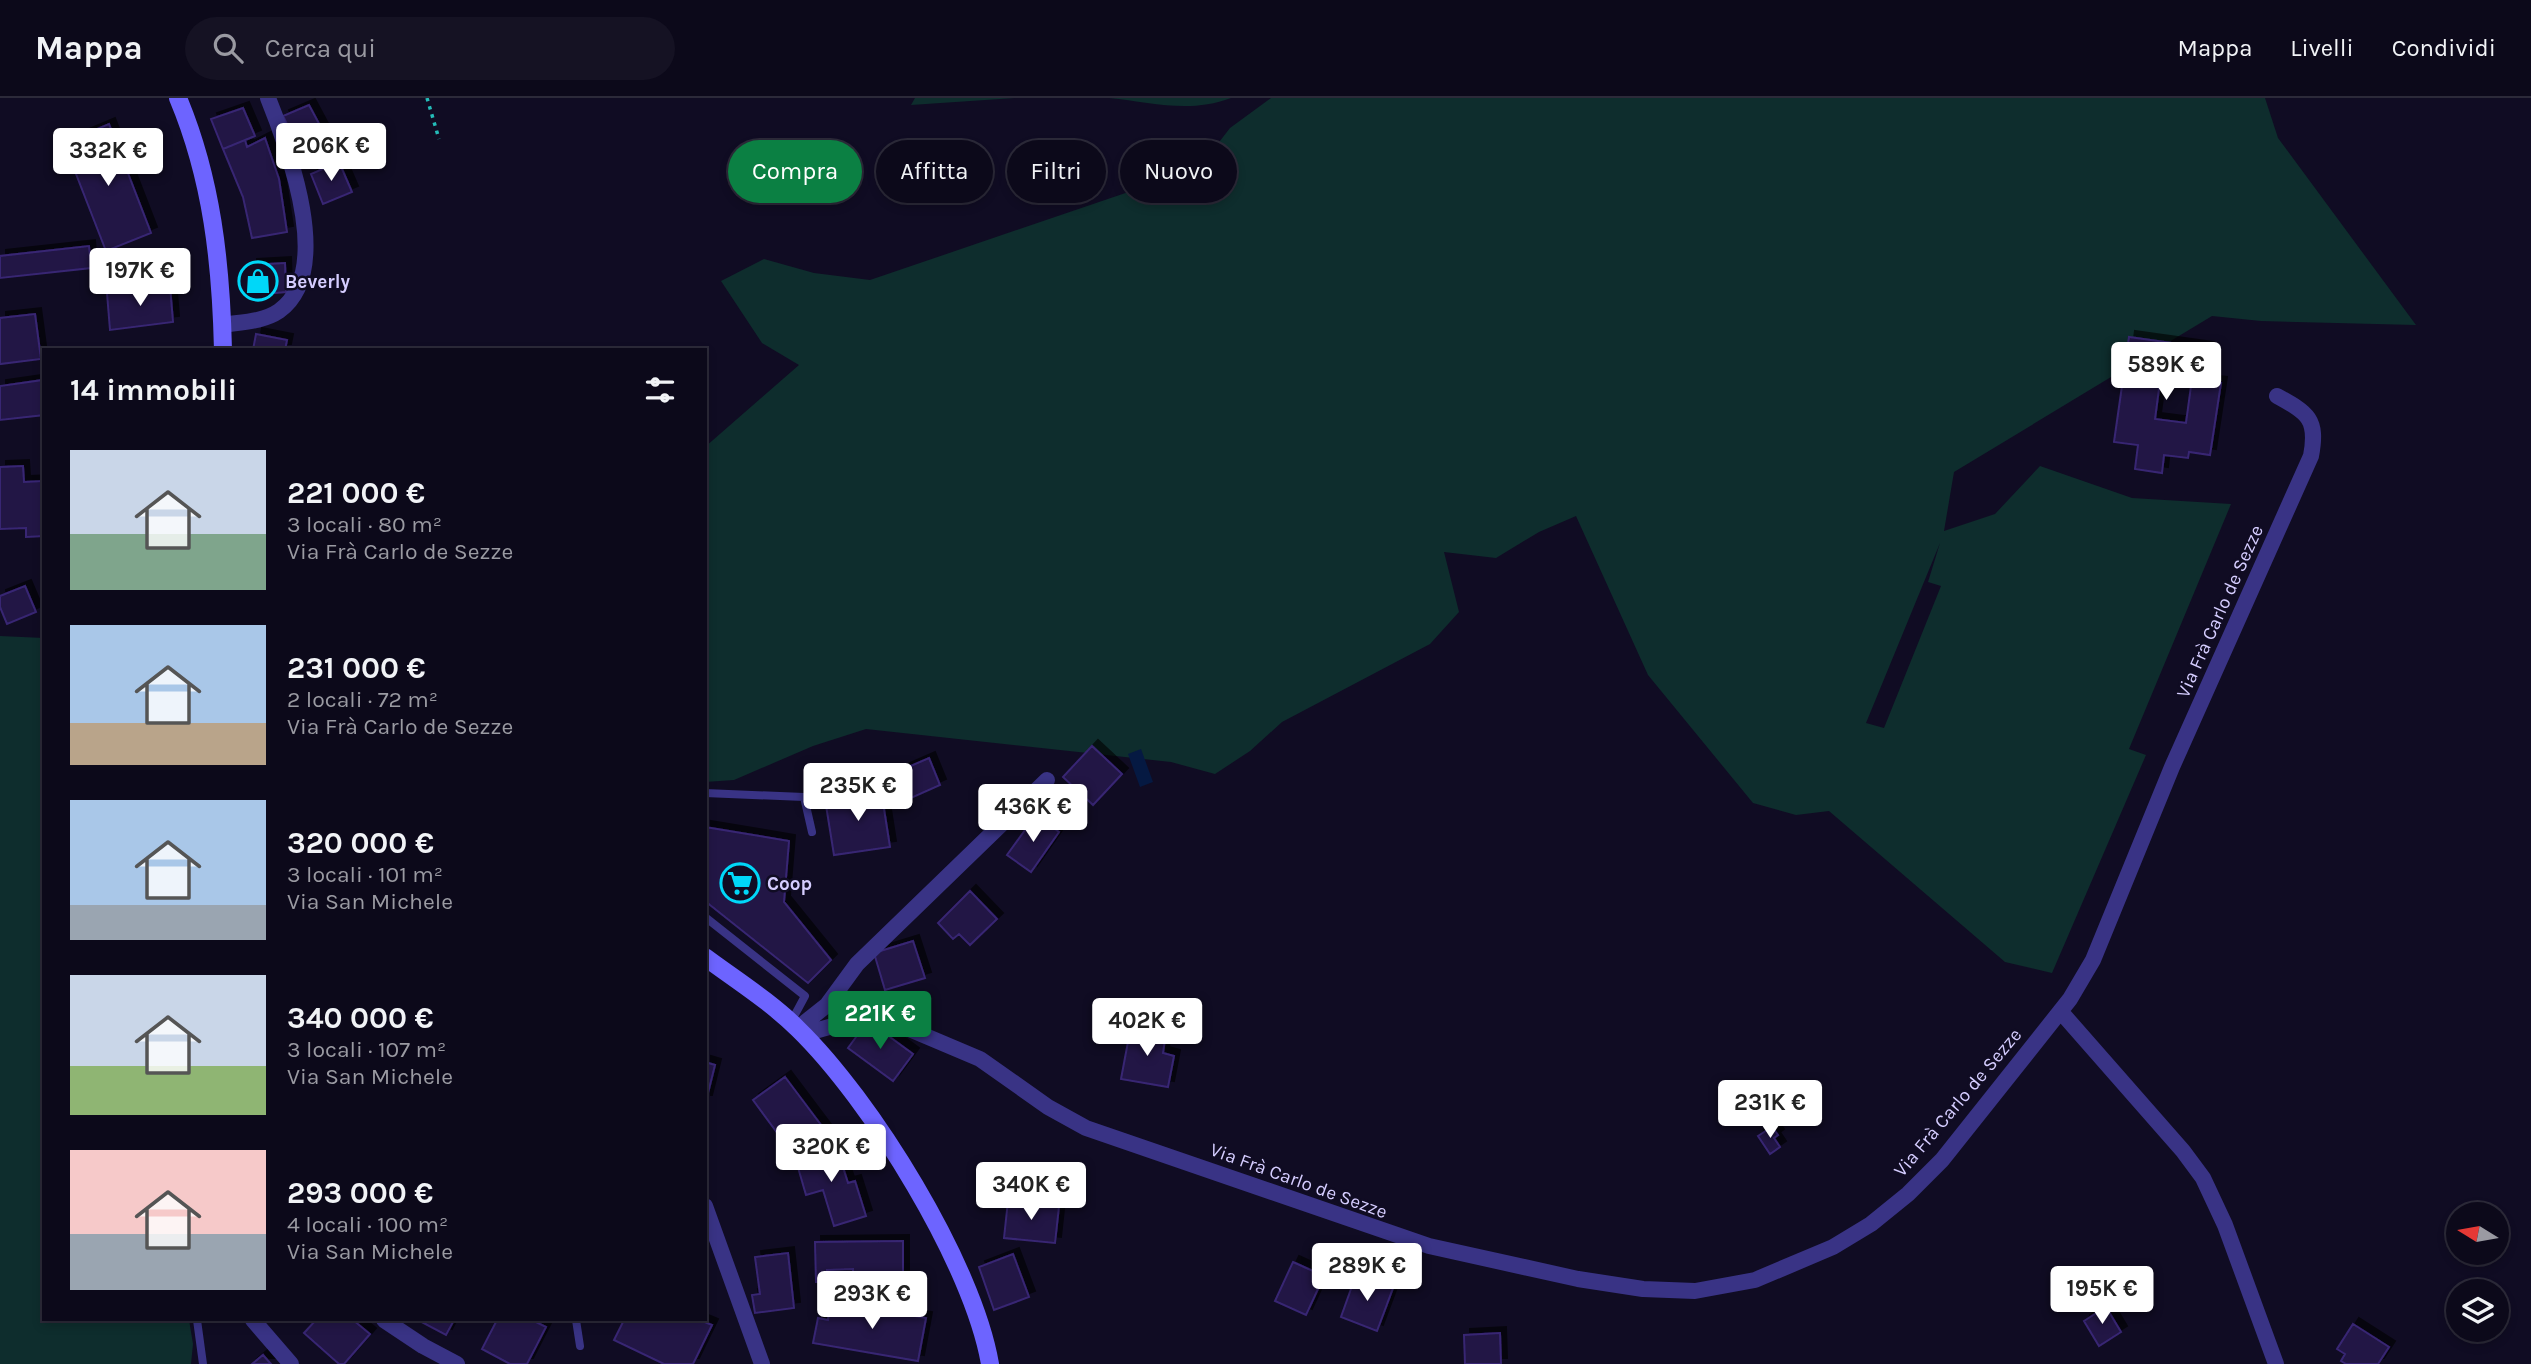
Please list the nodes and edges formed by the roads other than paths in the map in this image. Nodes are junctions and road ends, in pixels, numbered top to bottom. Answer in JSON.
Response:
{"nodes":[{"id":1,"x":178,"y":98,"type":"edge"},
{"id":2,"x":268,"y":98,"type":"edge"},
{"id":3,"x":222,"y":325,"type":"junction"},
{"id":4,"x":223,"y":348,"type":"edge"},
{"id":5,"x":2277,"y":396,"type":"dead end"},
{"id":6,"x":1047,"y":779,"type":"dead end"},
{"id":7,"x":707,"y":793,"type":"edge"},
{"id":8,"x":812,"y":832,"type":"dead end"},
{"id":9,"x":707,"y":919,"type":"edge"},
{"id":10,"x":707,"y":959,"type":"edge"},
{"id":11,"x":2061,"y":1012,"type":"junction"},
{"id":12,"x":798,"y":1028,"type":"junction"},
{"id":13,"x":707,"y":1213,"type":"edge"},
{"id":14,"x":197,"y":1321,"type":"edge"},
{"id":15,"x":254,"y":1321,"type":"edge"},
{"id":16,"x":386,"y":1321,"type":"edge"},
{"id":17,"x":576,"y":1321,"type":"edge"},
{"id":18,"x":580,"y":1346,"type":"dead end"},
{"id":19,"x":202,"y":1364,"type":"edge"},
{"id":20,"x":291,"y":1364,"type":"edge"},
{"id":21,"x":457,"y":1364,"type":"edge"},
{"id":22,"x":762,"y":1364,"type":"edge"},
{"id":23,"x":990,"y":1364,"type":"edge"},
{"id":24,"x":2276,"y":1364,"type":"edge"}],
"edges":[{"from":1,"to":3,"type":"main road"},
{"from":2,"to":3,"type":"street"},
{"from":3,"to":4,"type":"main road"},
{"from":5,"to":11,"type":"street","name":"Via Frà Carlo de Sezze"},
{"from":6,"to":12,"type":"street"},
{"from":7,"to":8,"type":"lane"},
{"from":9,"to":12,"type":"lane"},
{"from":10,"to":12,"type":"main road"},
{"from":11,"to":12,"type":"street","name":"Via Frà Carlo de Sezze"},
{"from":11,"to":24,"type":"street"},
{"from":12,"to":23,"type":"main road"},
{"from":13,"to":22,"type":"street"},
{"from":14,"to":19,"type":"lane"},
{"from":15,"to":20,"type":"street"},
{"from":16,"to":21,"type":"street"},
{"from":17,"to":18,"type":"lane"}]}
